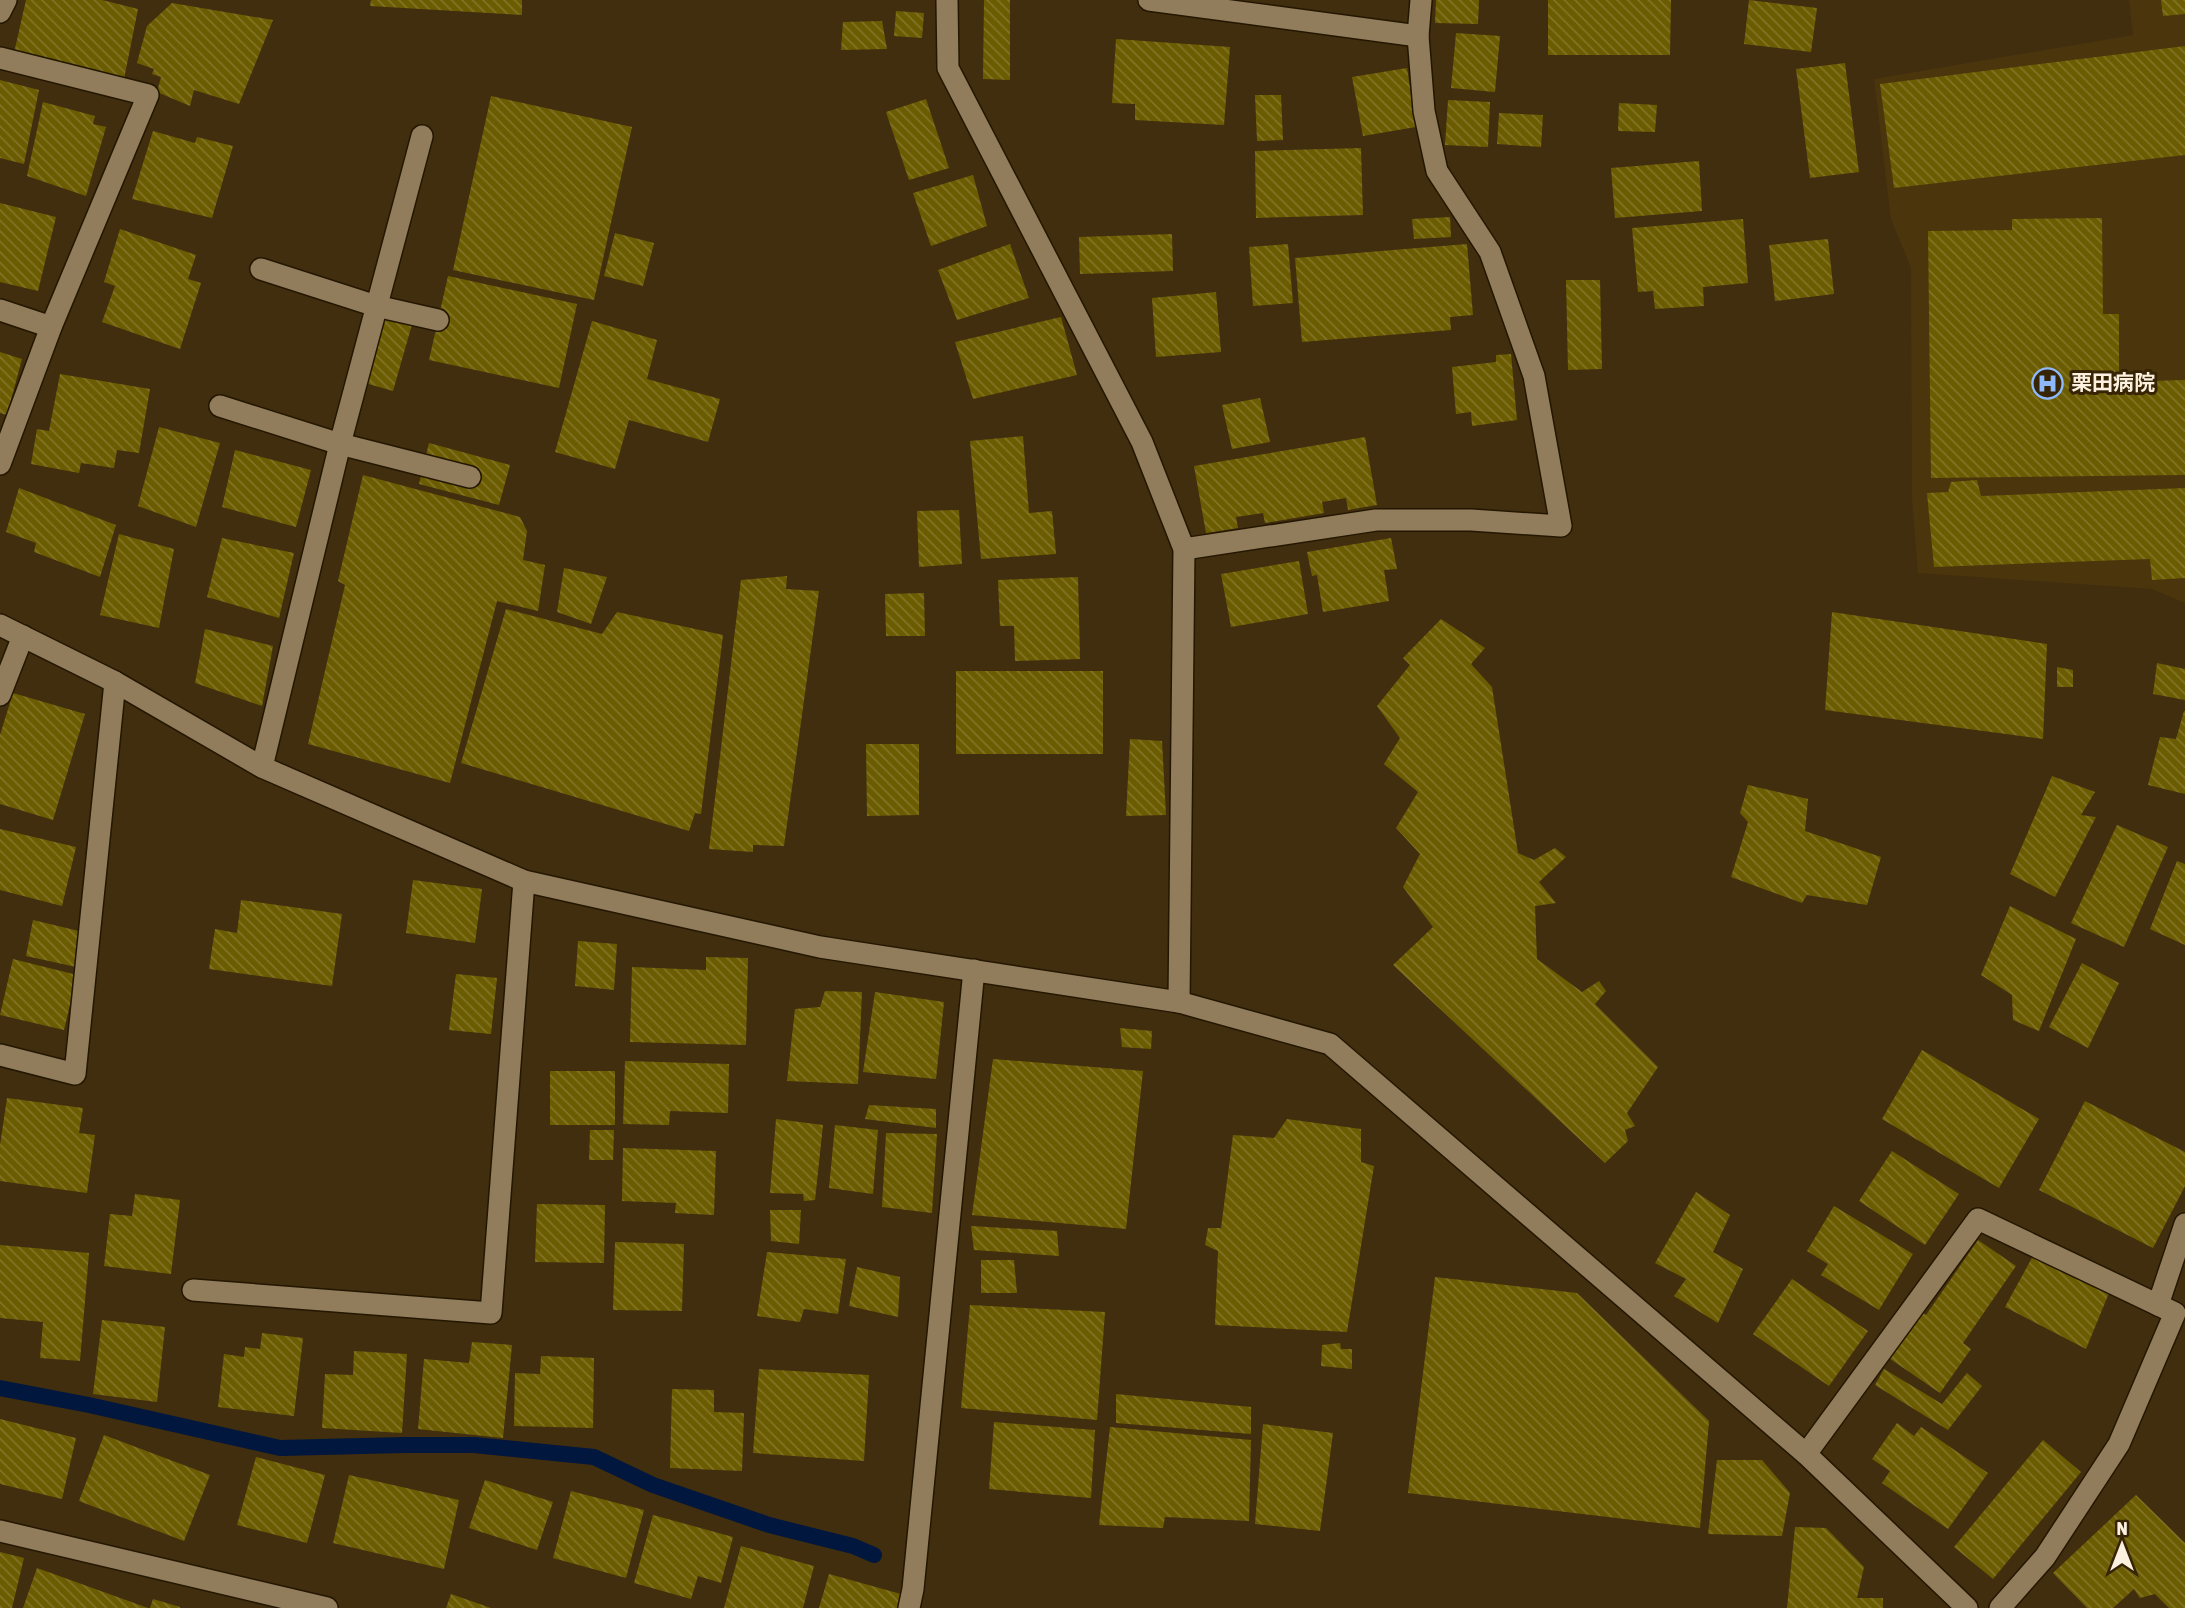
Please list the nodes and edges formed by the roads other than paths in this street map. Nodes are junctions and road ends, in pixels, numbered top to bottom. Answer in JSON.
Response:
{"nodes":[{"id":1,"x":6,"y":0,"type":"edge"},
{"id":2,"x":947,"y":0,"type":"edge"},
{"id":3,"x":1149,"y":0,"type":"edge"},
{"id":4,"x":1421,"y":0,"type":"edge"},
{"id":5,"x":0,"y":12,"type":"edge"},
{"id":6,"x":1418,"y":36,"type":"junction"},
{"id":7,"x":0,"y":58,"type":"edge"},
{"id":8,"x":422,"y":136,"type":"dead end"},
{"id":9,"x":261,"y":269,"type":"dead end"},
{"id":10,"x":376,"y":306,"type":"junction"},
{"id":11,"x":0,"y":310,"type":"edge"},
{"id":12,"x":438,"y":320,"type":"dead end"},
{"id":13,"x":51,"y":327,"type":"junction"},
{"id":14,"x":220,"y":406,"type":"dead end"},
{"id":15,"x":340,"y":444,"type":"junction"},
{"id":16,"x":0,"y":464,"type":"edge"},
{"id":17,"x":470,"y":477,"type":"dead end"},
{"id":18,"x":1184,"y":549,"type":"junction"},
{"id":19,"x":0,"y":625,"type":"edge"},
{"id":20,"x":23,"y":636,"type":"junction"},
{"id":21,"x":115,"y":682,"type":"junction"},
{"id":22,"x":0,"y":695,"type":"edge"},
{"id":23,"x":262,"y":767,"type":"junction"},
{"id":24,"x":524,"y":881,"type":"junction"},
{"id":25,"x":974,"y":970,"type":"junction"},
{"id":26,"x":1180,"y":1002,"type":"junction"},
{"id":27,"x":0,"y":1055,"type":"edge"},
{"id":28,"x":2185,"y":1224,"type":"edge"},
{"id":29,"x":193,"y":1290,"type":"dead end"},
{"id":30,"x":2158,"y":1305,"type":"junction"},
{"id":31,"x":1806,"y":1454,"type":"junction"},
{"id":32,"x":0,"y":1531,"type":"edge"},
{"id":33,"x":327,"y":1608,"type":"edge"},
{"id":34,"x":909,"y":1608,"type":"edge"},
{"id":35,"x":1967,"y":1608,"type":"edge"},
{"id":36,"x":2000,"y":1608,"type":"edge"}],
"edges":[{"from":1,"to":5,"type":"street"},
{"from":2,"to":18,"type":"street"},
{"from":3,"to":6,"type":"street"},
{"from":4,"to":6,"type":"street"},
{"from":6,"to":18,"type":"street"},
{"from":7,"to":13,"type":"street"},
{"from":8,"to":10,"type":"street"},
{"from":9,"to":10,"type":"street"},
{"from":10,"to":12,"type":"street"},
{"from":10,"to":15,"type":"street"},
{"from":11,"to":13,"type":"street"},
{"from":13,"to":16,"type":"street"},
{"from":14,"to":15,"type":"street"},
{"from":15,"to":17,"type":"street"},
{"from":15,"to":23,"type":"street"},
{"from":18,"to":26,"type":"street"},
{"from":19,"to":20,"type":"street"},
{"from":20,"to":21,"type":"street"},
{"from":20,"to":22,"type":"street"},
{"from":21,"to":23,"type":"street"},
{"from":21,"to":27,"type":"street"},
{"from":23,"to":24,"type":"street"},
{"from":24,"to":25,"type":"street"},
{"from":24,"to":29,"type":"street"},
{"from":25,"to":26,"type":"street"},
{"from":25,"to":34,"type":"street"},
{"from":26,"to":31,"type":"street"},
{"from":28,"to":30,"type":"street"},
{"from":30,"to":31,"type":"street"},
{"from":30,"to":36,"type":"street"},
{"from":31,"to":35,"type":"street"},
{"from":32,"to":33,"type":"street"}]}
